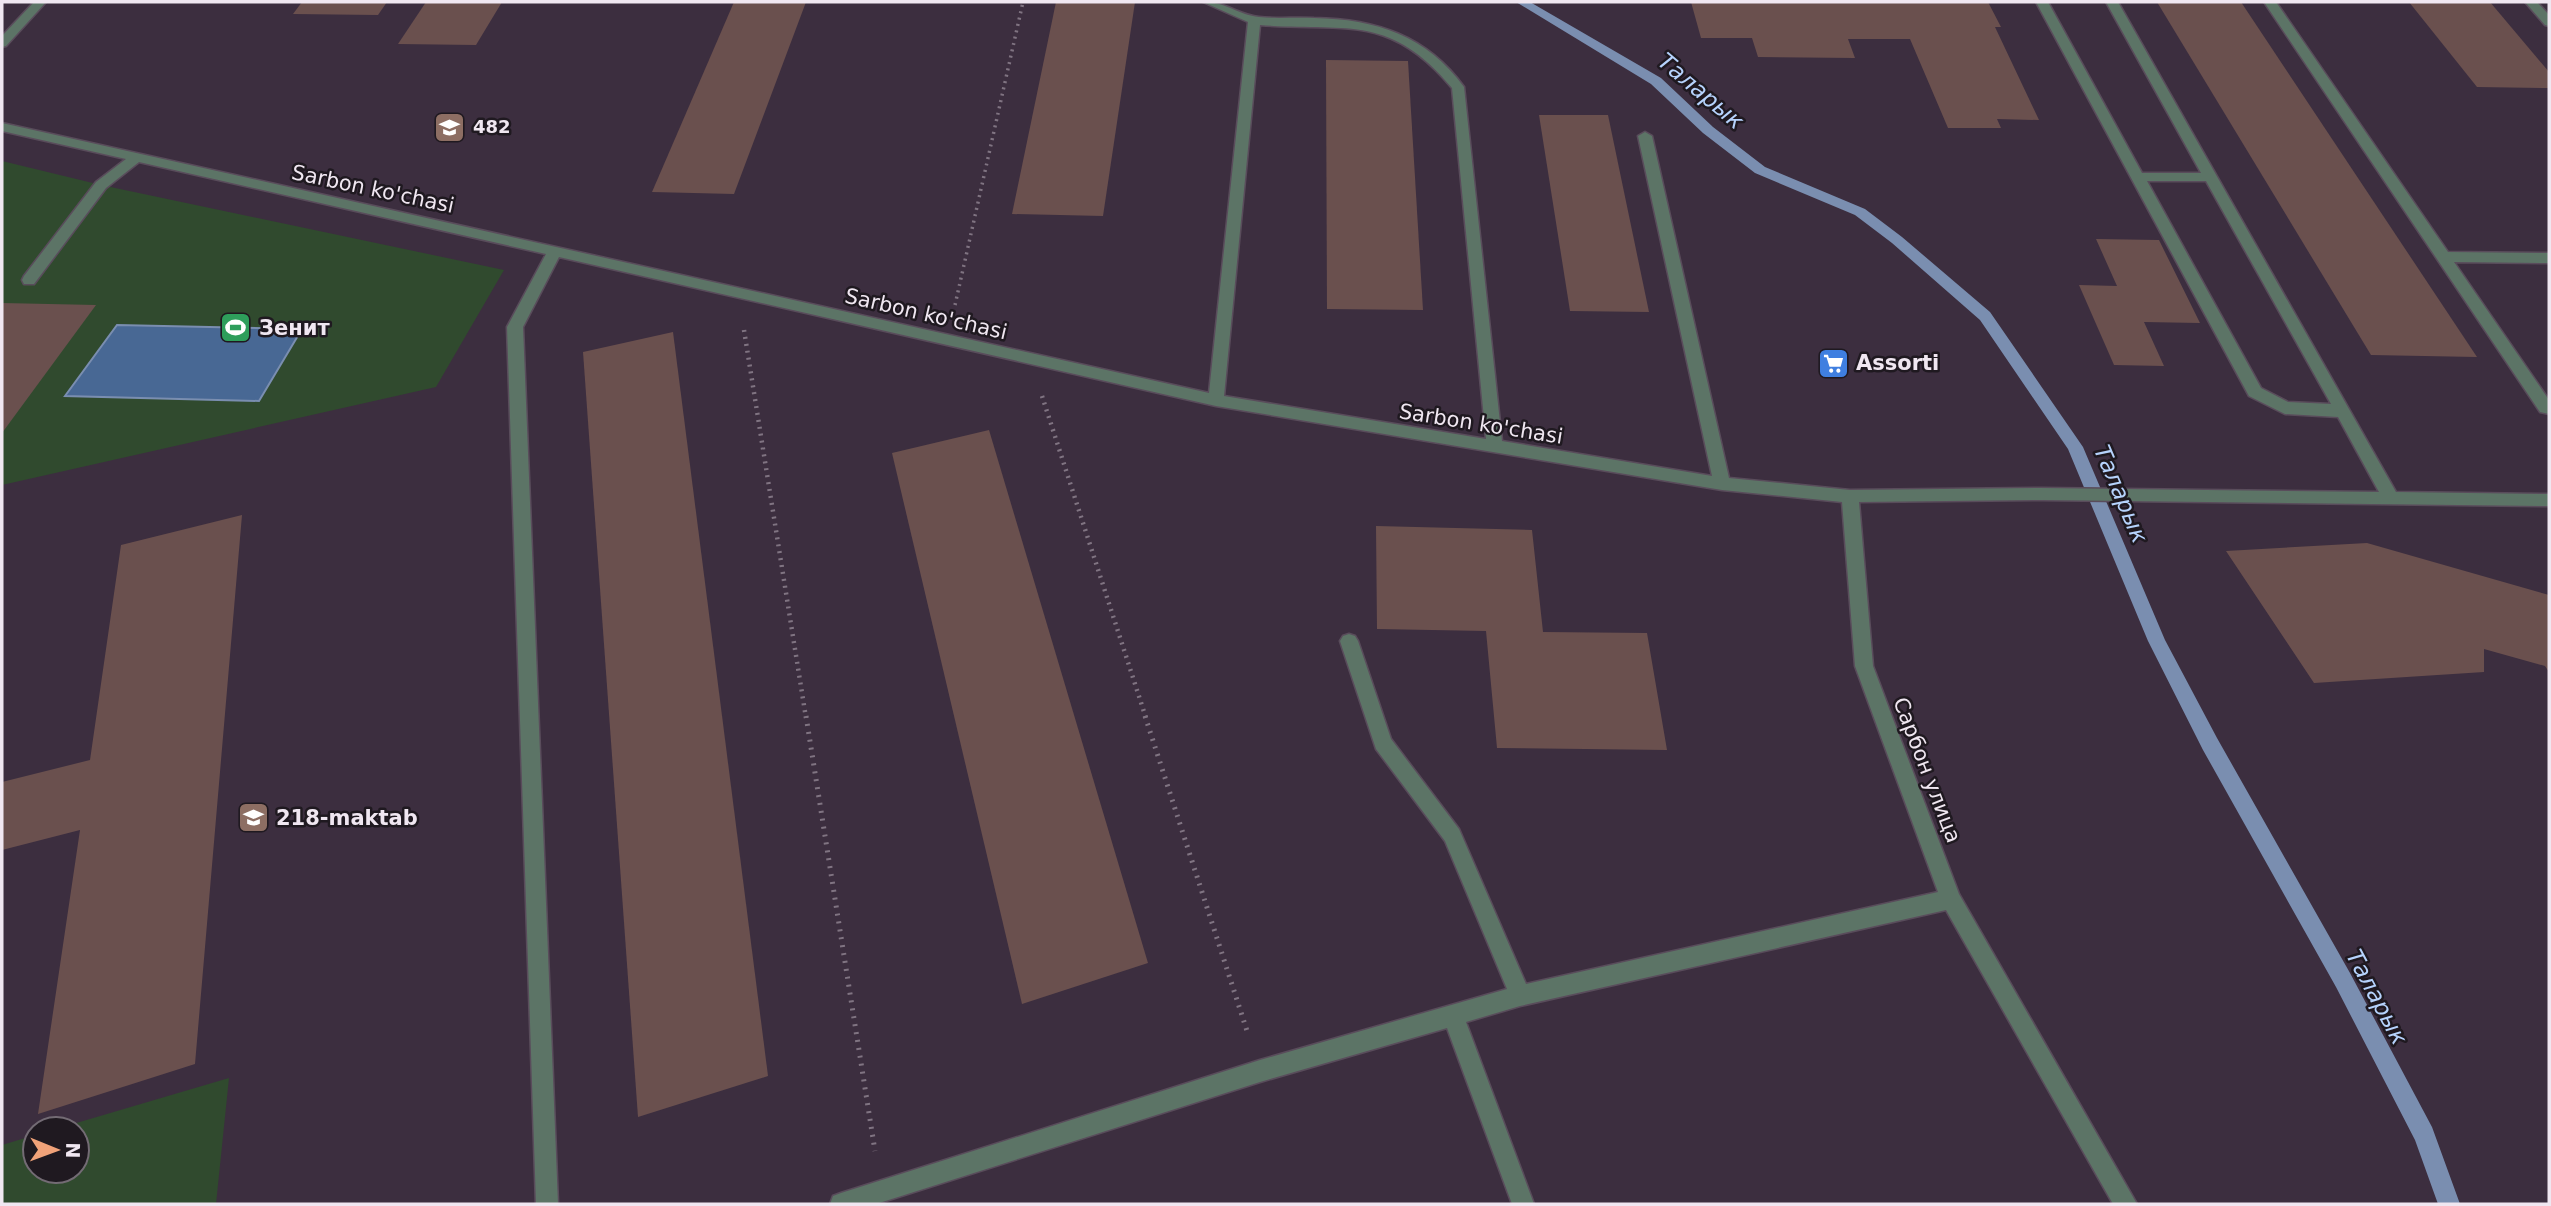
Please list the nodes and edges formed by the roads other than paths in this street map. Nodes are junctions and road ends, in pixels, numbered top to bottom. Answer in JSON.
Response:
{"nodes":[{"id":1,"x":40,"y":2,"type":"edge"},
{"id":2,"x":1209,"y":2,"type":"edge"},
{"id":3,"x":2042,"y":2,"type":"edge"},
{"id":4,"x":2112,"y":2,"type":"edge"},
{"id":5,"x":2270,"y":2,"type":"edge"},
{"id":6,"x":2531,"y":2,"type":"edge"},
{"id":7,"x":1254,"y":20,"type":"junction"},
{"id":8,"x":2549,"y":22,"type":"edge"},
{"id":9,"x":2,"y":43,"type":"edge"},
{"id":10,"x":2,"y":127,"type":"edge"},
{"id":11,"x":1645,"y":136,"type":"dead end"},
{"id":12,"x":136,"y":158,"type":"junction"},
{"id":13,"x":2136,"y":177,"type":"junction"},
{"id":14,"x":2211,"y":177,"type":"junction"},
{"id":15,"x":555,"y":251,"type":"junction"},
{"id":16,"x":2444,"y":257,"type":"junction"},
{"id":17,"x":2549,"y":258,"type":"edge"},
{"id":18,"x":29,"y":280,"type":"dead end"},
{"id":19,"x":1216,"y":400,"type":"junction"},
{"id":20,"x":2548,"y":410,"type":"edge"},
{"id":21,"x":2344,"y":411,"type":"junction"},
{"id":22,"x":1495,"y":448,"type":"junction"},
{"id":23,"x":1722,"y":484,"type":"junction"},
{"id":24,"x":1850,"y":496,"type":"junction"},
{"id":25,"x":2392,"y":499,"type":"junction"},
{"id":26,"x":2549,"y":500,"type":"edge"},
{"id":27,"x":1349,"y":641,"type":"dead end"},
{"id":28,"x":1951,"y":899,"type":"junction"},
{"id":29,"x":1520,"y":996,"type":"junction"},
{"id":30,"x":1453,"y":1015,"type":"junction"},
{"id":31,"x":547,"y":1204,"type":"edge"},
{"id":32,"x":841,"y":1204,"type":"edge"},
{"id":33,"x":1523,"y":1204,"type":"edge"},
{"id":34,"x":2126,"y":1204,"type":"edge"}],
"edges":[{"from":1,"to":9,"type":"street"},
{"from":2,"to":7,"type":"street"},
{"from":3,"to":13,"type":"street"},
{"from":4,"to":14,"type":"street"},
{"from":5,"to":16,"type":"street"},
{"from":6,"to":8,"type":"street"},
{"from":7,"to":19,"type":"street"},
{"from":7,"to":22,"type":"street"},
{"from":10,"to":12,"type":"street","name":"Sarbon ko'chasi"},
{"from":11,"to":23,"type":"street"},
{"from":12,"to":15,"type":"street","name":"Sarbon ko'chasi"},
{"from":12,"to":18,"type":"street"},
{"from":13,"to":14,"type":"street"},
{"from":13,"to":21,"type":"street"},
{"from":14,"to":21,"type":"street"},
{"from":15,"to":19,"type":"street","name":"Sarbon ko'chasi"},
{"from":15,"to":31,"type":"street"},
{"from":16,"to":17,"type":"street"},
{"from":16,"to":20,"type":"street"},
{"from":19,"to":22,"type":"street","name":"Sarbon ko'chasi"},
{"from":21,"to":25,"type":"street"},
{"from":22,"to":23,"type":"street","name":"Sarbon ko'chasi"},
{"from":23,"to":24,"type":"street","name":"Sarbon ko'chasi"},
{"from":24,"to":25,"type":"street"},
{"from":24,"to":28,"type":"street","name":"Сарбон улица"},
{"from":25,"to":26,"type":"street"},
{"from":27,"to":29,"type":"street"},
{"from":28,"to":29,"type":"street"},
{"from":28,"to":34,"type":"street","name":"Сарбон улица"},
{"from":29,"to":30,"type":"street"},
{"from":30,"to":32,"type":"street"},
{"from":30,"to":33,"type":"street"}]}
